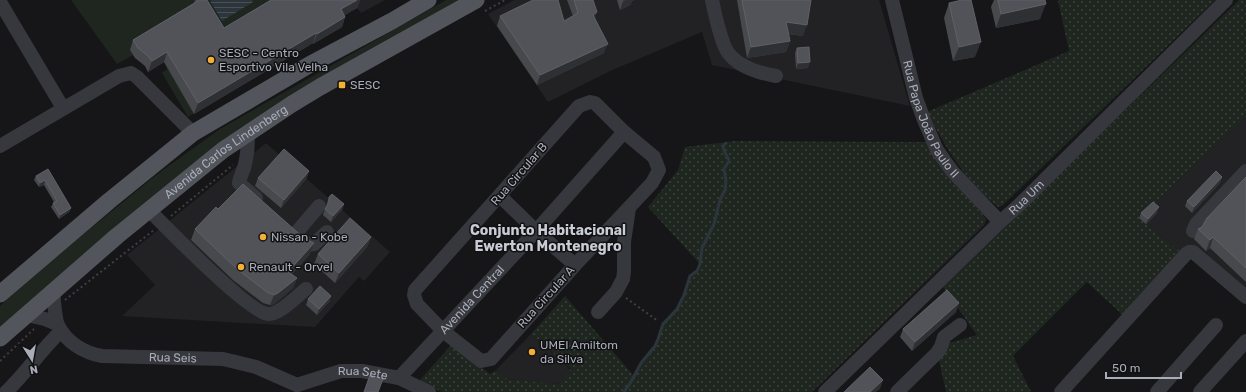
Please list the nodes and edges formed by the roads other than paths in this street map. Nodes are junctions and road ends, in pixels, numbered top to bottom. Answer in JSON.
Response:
{"nodes":[{"id":1,"x":428,"y":0,"type":"edge"},
{"id":2,"x":476,"y":0,"type":"edge"},
{"id":3,"x":712,"y":0,"type":"edge"},
{"id":4,"x":892,"y":0,"type":"edge"},
{"id":5,"x":1226,"y":0,"type":"edge"},
{"id":6,"x":0,"y":2,"type":"edge"},
{"id":7,"x":776,"y":76,"type":"dead end"},
{"id":8,"x":64,"y":108,"type":"junction"},
{"id":9,"x":624,"y":132,"type":"junction"},
{"id":10,"x":193,"y":133,"type":"junction"},
{"id":11,"x":248,"y":133,"type":"junction"},
{"id":12,"x":0,"y":146,"type":"edge"},
{"id":13,"x":1246,"y":171,"type":"edge"},
{"id":14,"x":500,"y":196,"type":"junction"},
{"id":15,"x":319,"y":206,"type":"dead end"},
{"id":16,"x":268,"y":208,"type":"edge"},
{"id":17,"x":629,"y":208,"type":"junction"},
{"id":18,"x":149,"y":210,"type":"junction"},
{"id":19,"x":1000,"y":222,"type":"junction"},
{"id":20,"x":285,"y":223,"type":"edge"},
{"id":21,"x":536,"y":231,"type":"junction"},
{"id":22,"x":1193,"y":231,"type":"dead end"},
{"id":23,"x":327,"y":232,"type":"dead end"},
{"id":24,"x":296,"y":233,"type":"junction"},
{"id":25,"x":575,"y":265,"type":"junction"},
{"id":26,"x":306,"y":289,"type":"dead end"},
{"id":27,"x":53,"y":291,"type":"junction"},
{"id":28,"x":0,"y":294,"type":"edge"},
{"id":29,"x":1246,"y":296,"type":"edge"},
{"id":30,"x":598,"y":312,"type":"dead end"},
{"id":31,"x":26,"y":315,"type":"junction"},
{"id":32,"x":960,"y":324,"type":"dead end"},
{"id":33,"x":1216,"y":325,"type":"dead end"},
{"id":34,"x":59,"y":327,"type":"junction"},
{"id":35,"x":443,"y":331,"type":"junction"},
{"id":36,"x":0,"y":338,"type":"edge"},
{"id":37,"x":1246,"y":341,"type":"edge"},
{"id":38,"x":399,"y":378,"type":"junction"},
{"id":39,"x":296,"y":389,"type":"edge"},
{"id":40,"x":6,"y":392,"type":"edge"},
{"id":41,"x":428,"y":392,"type":"edge"},
{"id":42,"x":825,"y":392,"type":"edge"},
{"id":43,"x":897,"y":392,"type":"edge"},
{"id":44,"x":1062,"y":392,"type":"edge"},
{"id":45,"x":1157,"y":392,"type":"edge"},
{"id":46,"x":1200,"y":392,"type":"edge"}],
"edges":[{"from":1,"to":10,"type":"main road"},
{"from":2,"to":11,"type":"main road","name":"Avenida Carlos Lindenberg"},
{"from":3,"to":7,"type":"street"},
{"from":4,"to":19,"type":"street","name":"Rua Papa João Paulo II"},
{"from":5,"to":19,"type":"street","name":"Rua Um"},
{"from":6,"to":8,"type":"street"},
{"from":8,"to":10,"type":"street"},
{"from":8,"to":12,"type":"street"},
{"from":9,"to":14,"type":"street","name":"Rua Circular B"},
{"from":9,"to":17,"type":"street","name":"Rua Circular A"},
{"from":9,"to":21,"type":"street","name":"Avenida Central"},
{"from":10,"to":28,"type":"main road"},
{"from":11,"to":16,"type":"street"},
{"from":11,"to":18,"type":"main road","name":"Avenida Carlos Lindenberg"},
{"from":13,"to":22,"type":"street"},
{"from":14,"to":21,"type":"street"},
{"from":14,"to":35,"type":"street","name":"Rua Circular B"},
{"from":15,"to":24,"type":"street"},
{"from":17,"to":25,"type":"street","name":"Rua Circular A"},
{"from":17,"to":30,"type":"street"},
{"from":18,"to":26,"type":"street"},
{"from":18,"to":27,"type":"main road","name":"Avenida Carlos Lindenberg"},
{"from":19,"to":42,"type":"street","name":"Rua Um"},
{"from":20,"to":24,"type":"street"},
{"from":21,"to":25,"type":"street"},
{"from":21,"to":35,"type":"street","name":"Avenida Central"},
{"from":23,"to":24,"type":"street"},
{"from":25,"to":35,"type":"street","name":"Rua Circular A"},
{"from":27,"to":31,"type":"main road","name":"Avenida Carlos Lindenberg"},
{"from":27,"to":34,"type":"street"},
{"from":29,"to":44,"type":"street"},
{"from":31,"to":34,"type":"street","name":"Rua Seis"},
{"from":31,"to":36,"type":"main road","name":"Avenida Carlos Lindenberg"},
{"from":32,"to":43,"type":"street"},
{"from":33,"to":45,"type":"street"},
{"from":34,"to":39,"type":"street","name":"Rua Seis"},
{"from":34,"to":40,"type":"street"},
{"from":35,"to":38,"type":"street","name":"Avenida Central"},
{"from":37,"to":46,"type":"street"},
{"from":38,"to":39,"type":"street","name":"Rua Sete"},
{"from":38,"to":41,"type":"street","name":"Rua Sete"}]}
